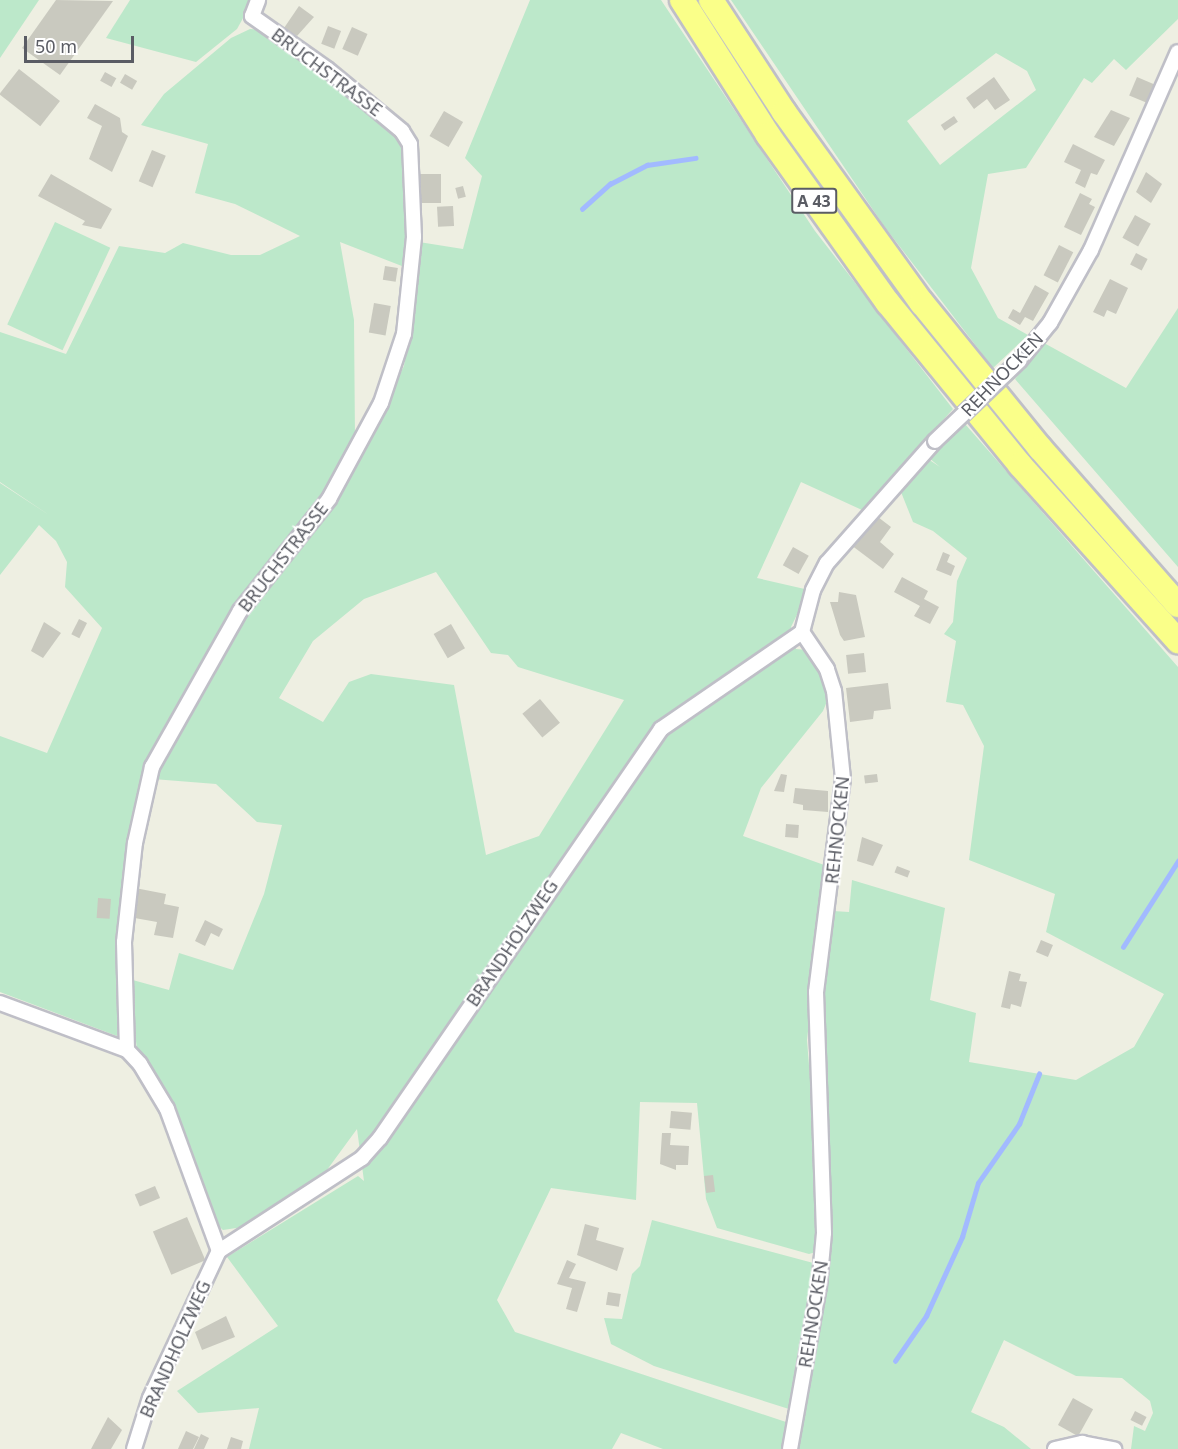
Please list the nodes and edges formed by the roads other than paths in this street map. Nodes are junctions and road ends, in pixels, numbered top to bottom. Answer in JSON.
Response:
{"nodes":[{"id":1,"x":258,"y":0,"type":"edge"},
{"id":2,"x":682,"y":0,"type":"edge"},
{"id":3,"x":711,"y":0,"type":"edge"},
{"id":4,"x":1178,"y":52,"type":"edge"},
{"id":5,"x":1178,"y":605,"type":"edge"},
{"id":6,"x":802,"y":632,"type":"junction"},
{"id":7,"x":1178,"y":641,"type":"edge"},
{"id":8,"x":0,"y":1003,"type":"edge"},
{"id":9,"x":127,"y":1050,"type":"junction"},
{"id":10,"x":219,"y":1251,"type":"junction"},
{"id":11,"x":134,"y":1449,"type":"edge"},
{"id":12,"x":789,"y":1449,"type":"edge"},
{"id":13,"x":1055,"y":1449,"type":"edge"},
{"id":14,"x":1114,"y":1449,"type":"edge"}],
"edges":[{"from":1,"to":9,"type":"street","name":"BRUCHSTRASSE"},
{"from":2,"to":7,"type":"highway","number":"A 43"},
{"from":3,"to":5,"type":"highway","number":"A 43"},
{"from":4,"to":6,"type":"street","name":"REHNOCKEN","bridge":true},
{"from":6,"to":10,"type":"street","name":"BRANDHOLZWEG"},
{"from":6,"to":12,"type":"street","name":"REHNOCKEN"},
{"from":8,"to":9,"type":"street"},
{"from":9,"to":10,"type":"street"},
{"from":10,"to":11,"type":"street","name":"BRANDHOLZWEG"},
{"from":13,"to":14,"type":"street"}]}
